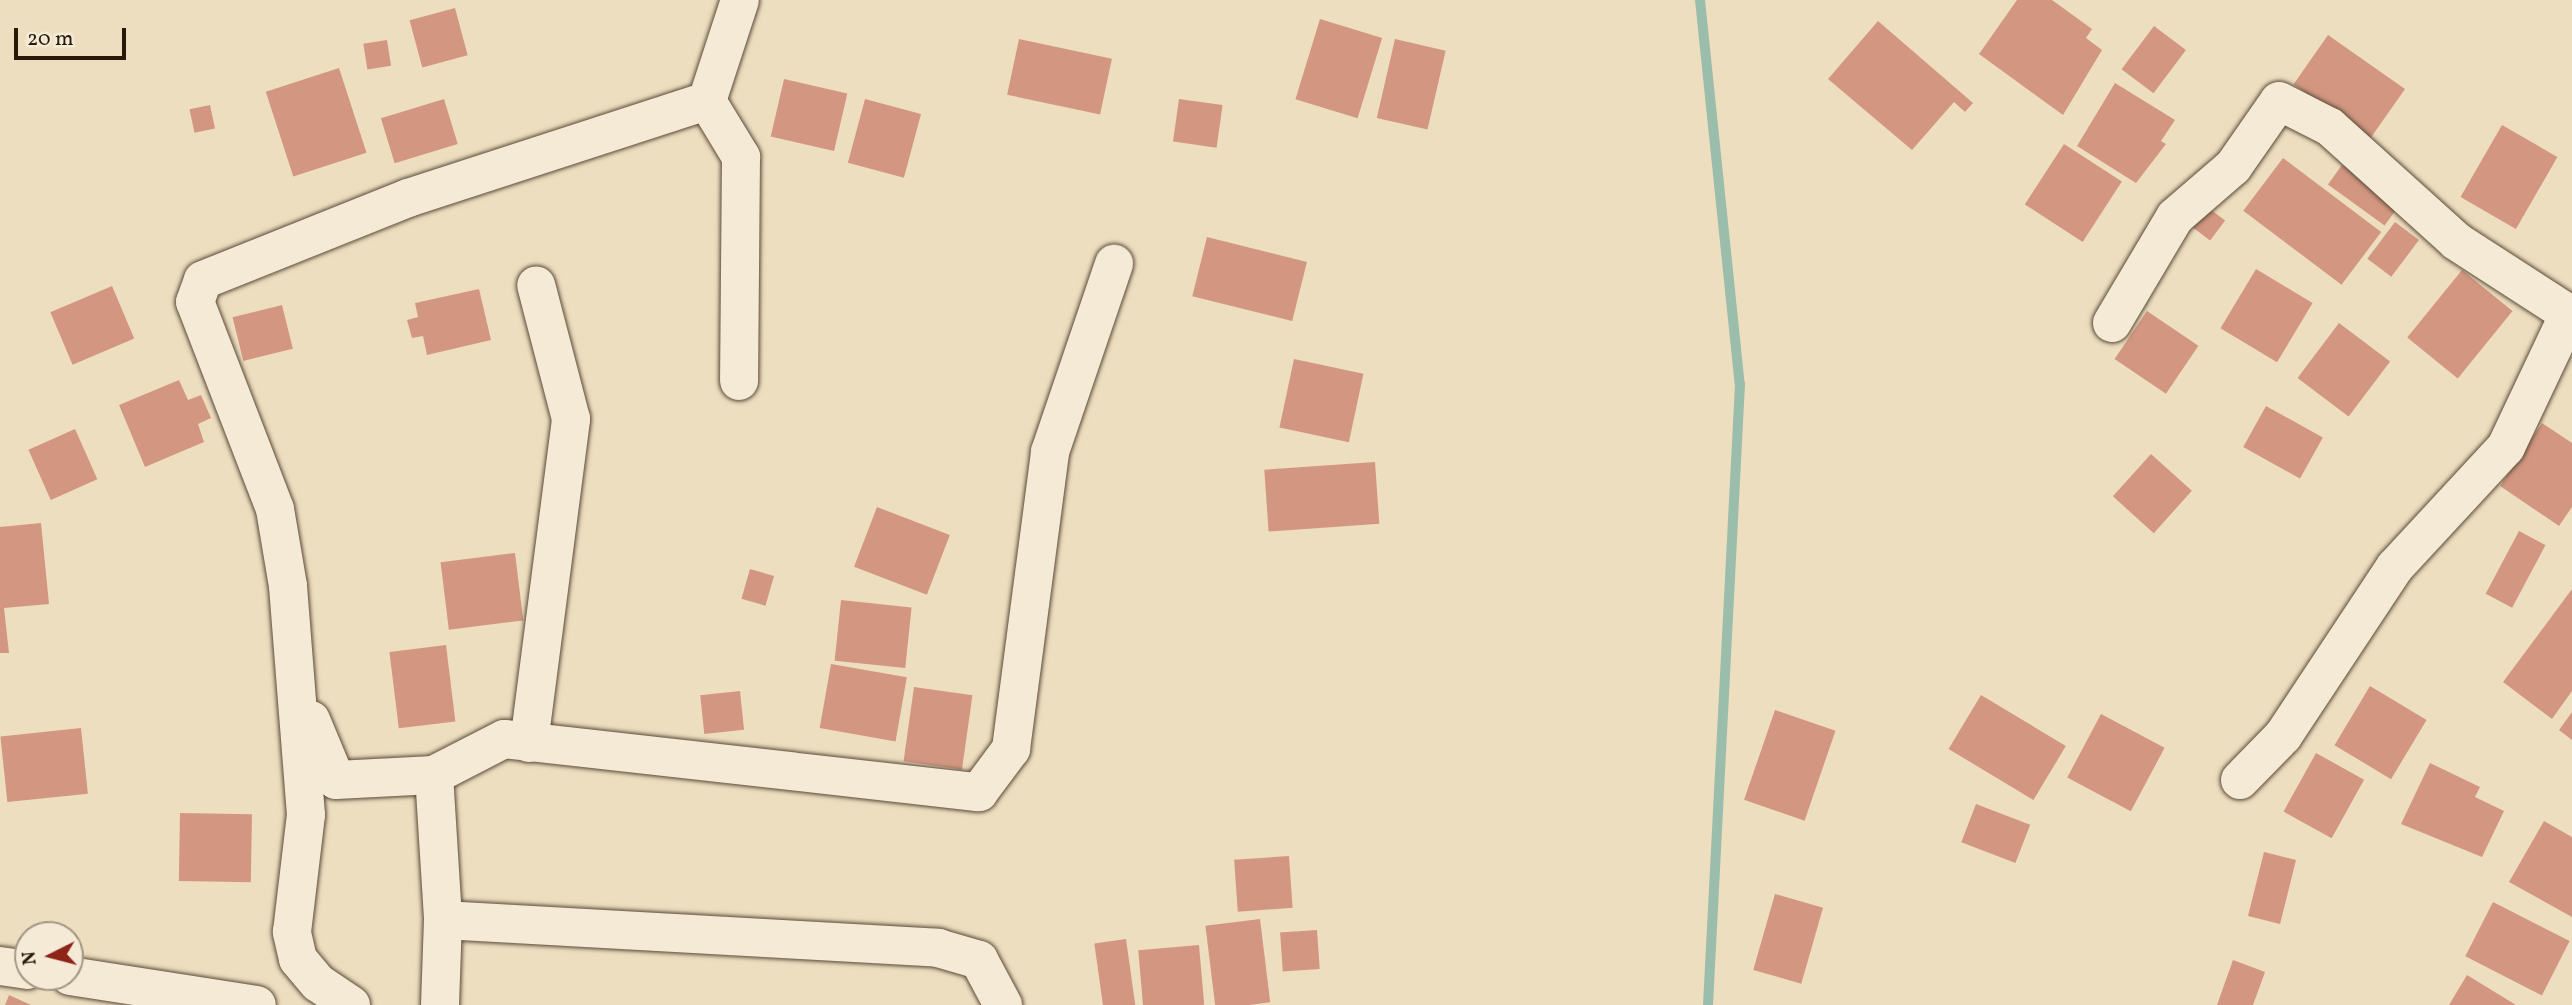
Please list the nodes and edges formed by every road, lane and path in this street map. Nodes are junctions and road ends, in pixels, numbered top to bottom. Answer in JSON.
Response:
{"nodes":[{"id":1,"x":740,"y":0,"type":"edge"},
{"id":2,"x":707,"y":101,"type":"junction"},
{"id":3,"x":1114,"y":264,"type":"dead end"},
{"id":4,"x":536,"y":285,"type":"dead end"},
{"id":5,"x":2571,"y":315,"type":"edge"},
{"id":6,"x":2112,"y":323,"type":"dead end"},
{"id":7,"x":739,"y":381,"type":"dead end"},
{"id":8,"x":302,"y":699,"type":"junction"},
{"id":9,"x":529,"y":743,"type":"junction"},
{"id":10,"x":434,"y":775,"type":"junction"},
{"id":11,"x":2240,"y":779,"type":"dead end"},
{"id":12,"x":443,"y":920,"type":"junction"},
{"id":13,"x":84,"y":978,"type":"edge"},
{"id":14,"x":257,"y":1005,"type":"edge"},
{"id":15,"x":351,"y":1005,"type":"edge"},
{"id":16,"x":440,"y":1005,"type":"edge"},
{"id":17,"x":1003,"y":1005,"type":"edge"}],
"edges":[{"from":1,"to":2,"type":"street"},
{"from":2,"to":7,"type":"street"},
{"from":2,"to":8,"type":"street"},
{"from":3,"to":9,"type":"street"},
{"from":4,"to":9,"type":"street"},
{"from":5,"to":6,"type":"street"},
{"from":5,"to":11,"type":"street"},
{"from":8,"to":10,"type":"street"},
{"from":8,"to":15,"type":"street"},
{"from":9,"to":10,"type":"street"},
{"from":10,"to":12,"type":"street"},
{"from":12,"to":16,"type":"street"},
{"from":12,"to":17,"type":"street"},
{"from":13,"to":14,"type":"street"}]}
